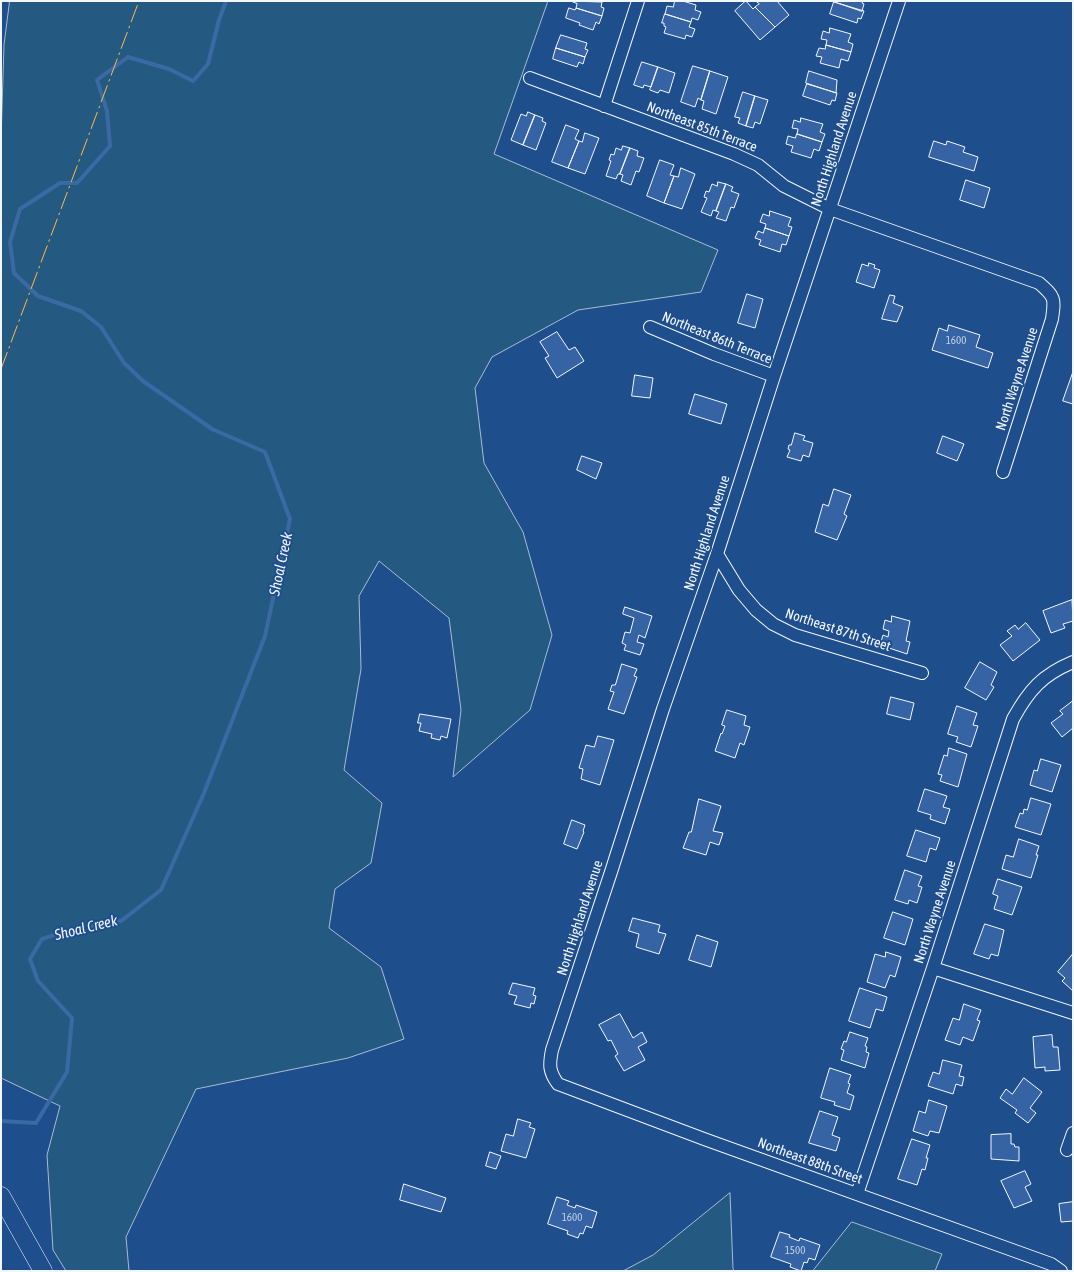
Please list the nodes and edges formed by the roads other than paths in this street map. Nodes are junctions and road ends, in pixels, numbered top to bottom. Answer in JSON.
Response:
{"nodes":[{"id":1,"x":638,"y":1,"type":"edge"},
{"id":2,"x":899,"y":1,"type":"edge"},
{"id":3,"x":530,"y":78,"type":"dead end"},
{"id":4,"x":604,"y":106,"type":"junction"},
{"id":5,"x":830,"y":209,"type":"junction"},
{"id":6,"x":1051,"y":294,"type":"joint"},
{"id":7,"x":650,"y":327,"type":"dead end"},
{"id":8,"x":774,"y":376,"type":"junction"},
{"id":9,"x":1003,"y":472,"type":"dead end"},
{"id":10,"x":717,"y":554,"type":"junction"},
{"id":11,"x":1073,"y":662,"type":"edge"},
{"id":12,"x":922,"y":673,"type":"dead end"},
{"id":13,"x":933,"y":968,"type":"junction"},
{"id":14,"x":1073,"y":1013,"type":"edge"},
{"id":15,"x":552,"y":1075,"type":"joint"},
{"id":16,"x":1073,"y":1133,"type":"edge"},
{"id":17,"x":1067,"y":1150,"type":"dead end"},
{"id":18,"x":857,"y":1194,"type":"junction"},
{"id":19,"x":1,"y":1196,"type":"edge"},
{"id":20,"x":44,"y":1271,"type":"edge"},
{"id":21,"x":1061,"y":1271,"type":"edge"}],
"edges":[{"from":1,"to":4,"type":"street"},
{"from":2,"to":5,"type":"street","name":"North Highland Avenue"},
{"from":3,"to":4,"type":"street","name":"Northeast 85th Terrace"},
{"from":4,"to":5,"type":"street","name":"Northeast 85th Terrace"},
{"from":5,"to":6,"type":"street","name":"Northeast 85th Terrace"},
{"from":5,"to":8,"type":"street","name":"North Highland Avenue"},
{"from":6,"to":9,"type":"street","name":"North Wayne Avenue"},
{"from":7,"to":8,"type":"street","name":"Northeast 86th Terrace"},
{"from":8,"to":10,"type":"street","name":"North Highland Avenue"},
{"from":10,"to":12,"type":"street","name":"Northeast 87th Street"},
{"from":10,"to":15,"type":"street","name":"North Highland Avenue"},
{"from":11,"to":13,"type":"street","name":"North Wayne Avenue"},
{"from":13,"to":14,"type":"street"},
{"from":13,"to":18,"type":"street","name":"North Wayne Avenue"},
{"from":15,"to":18,"type":"street","name":"Northeast 88th Street"},
{"from":16,"to":17,"type":"street"},
{"from":18,"to":21,"type":"street","name":"Northeast 88th Street"},
{"from":19,"to":20,"type":"main road"}]}
